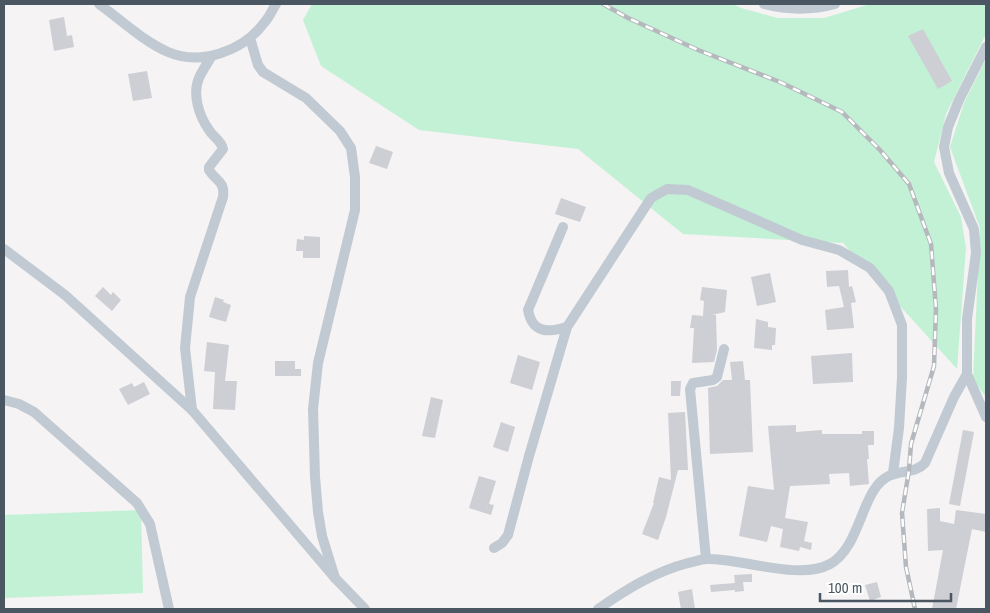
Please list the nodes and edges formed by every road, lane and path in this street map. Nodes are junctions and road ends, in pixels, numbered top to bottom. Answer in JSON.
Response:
{"nodes":[{"id":1,"x":99,"y":4,"type":"edge"},
{"id":2,"x":276,"y":4,"type":"edge"},
{"id":3,"x":764,"y":4,"type":"edge"},
{"id":4,"x":836,"y":4,"type":"edge"},
{"id":5,"x":250,"y":38,"type":"junction"},
{"id":6,"x":986,"y":47,"type":"edge"},
{"id":7,"x":210,"y":57,"type":"junction"},
{"id":8,"x":563,"y":227,"type":"dead end"},
{"id":9,"x":4,"y":249,"type":"edge"},
{"id":10,"x":567,"y":327,"type":"junction"},
{"id":11,"x":724,"y":349,"type":"dead end"},
{"id":12,"x":967,"y":374,"type":"junction"},
{"id":13,"x":4,"y":400,"type":"edge"},
{"id":14,"x":192,"y":410,"type":"junction"},
{"id":15,"x":986,"y":417,"type":"edge"},
{"id":16,"x":893,"y":473,"type":"junction"},
{"id":17,"x":494,"y":548,"type":"dead end"},
{"id":18,"x":706,"y":558,"type":"junction"},
{"id":19,"x":335,"y":578,"type":"junction"},
{"id":20,"x":169,"y":609,"type":"edge"},
{"id":21,"x":365,"y":609,"type":"edge"},
{"id":22,"x":598,"y":609,"type":"edge"}],
"edges":[{"from":1,"to":7,"type":"street"},
{"from":2,"to":5,"type":"street"},
{"from":3,"to":4,"type":"street"},
{"from":5,"to":7,"type":"street"},
{"from":5,"to":19,"type":"street"},
{"from":6,"to":12,"type":"street"},
{"from":7,"to":14,"type":"street"},
{"from":8,"to":10,"type":"street"},
{"from":9,"to":14,"type":"street"},
{"from":10,"to":16,"type":"street"},
{"from":10,"to":17,"type":"street"},
{"from":11,"to":18,"type":"street"},
{"from":12,"to":15,"type":"street"},
{"from":12,"to":16,"type":"street"},
{"from":13,"to":20,"type":"street"},
{"from":14,"to":19,"type":"street"},
{"from":16,"to":18,"type":"street"},
{"from":18,"to":22,"type":"street"},
{"from":19,"to":21,"type":"street"}]}
